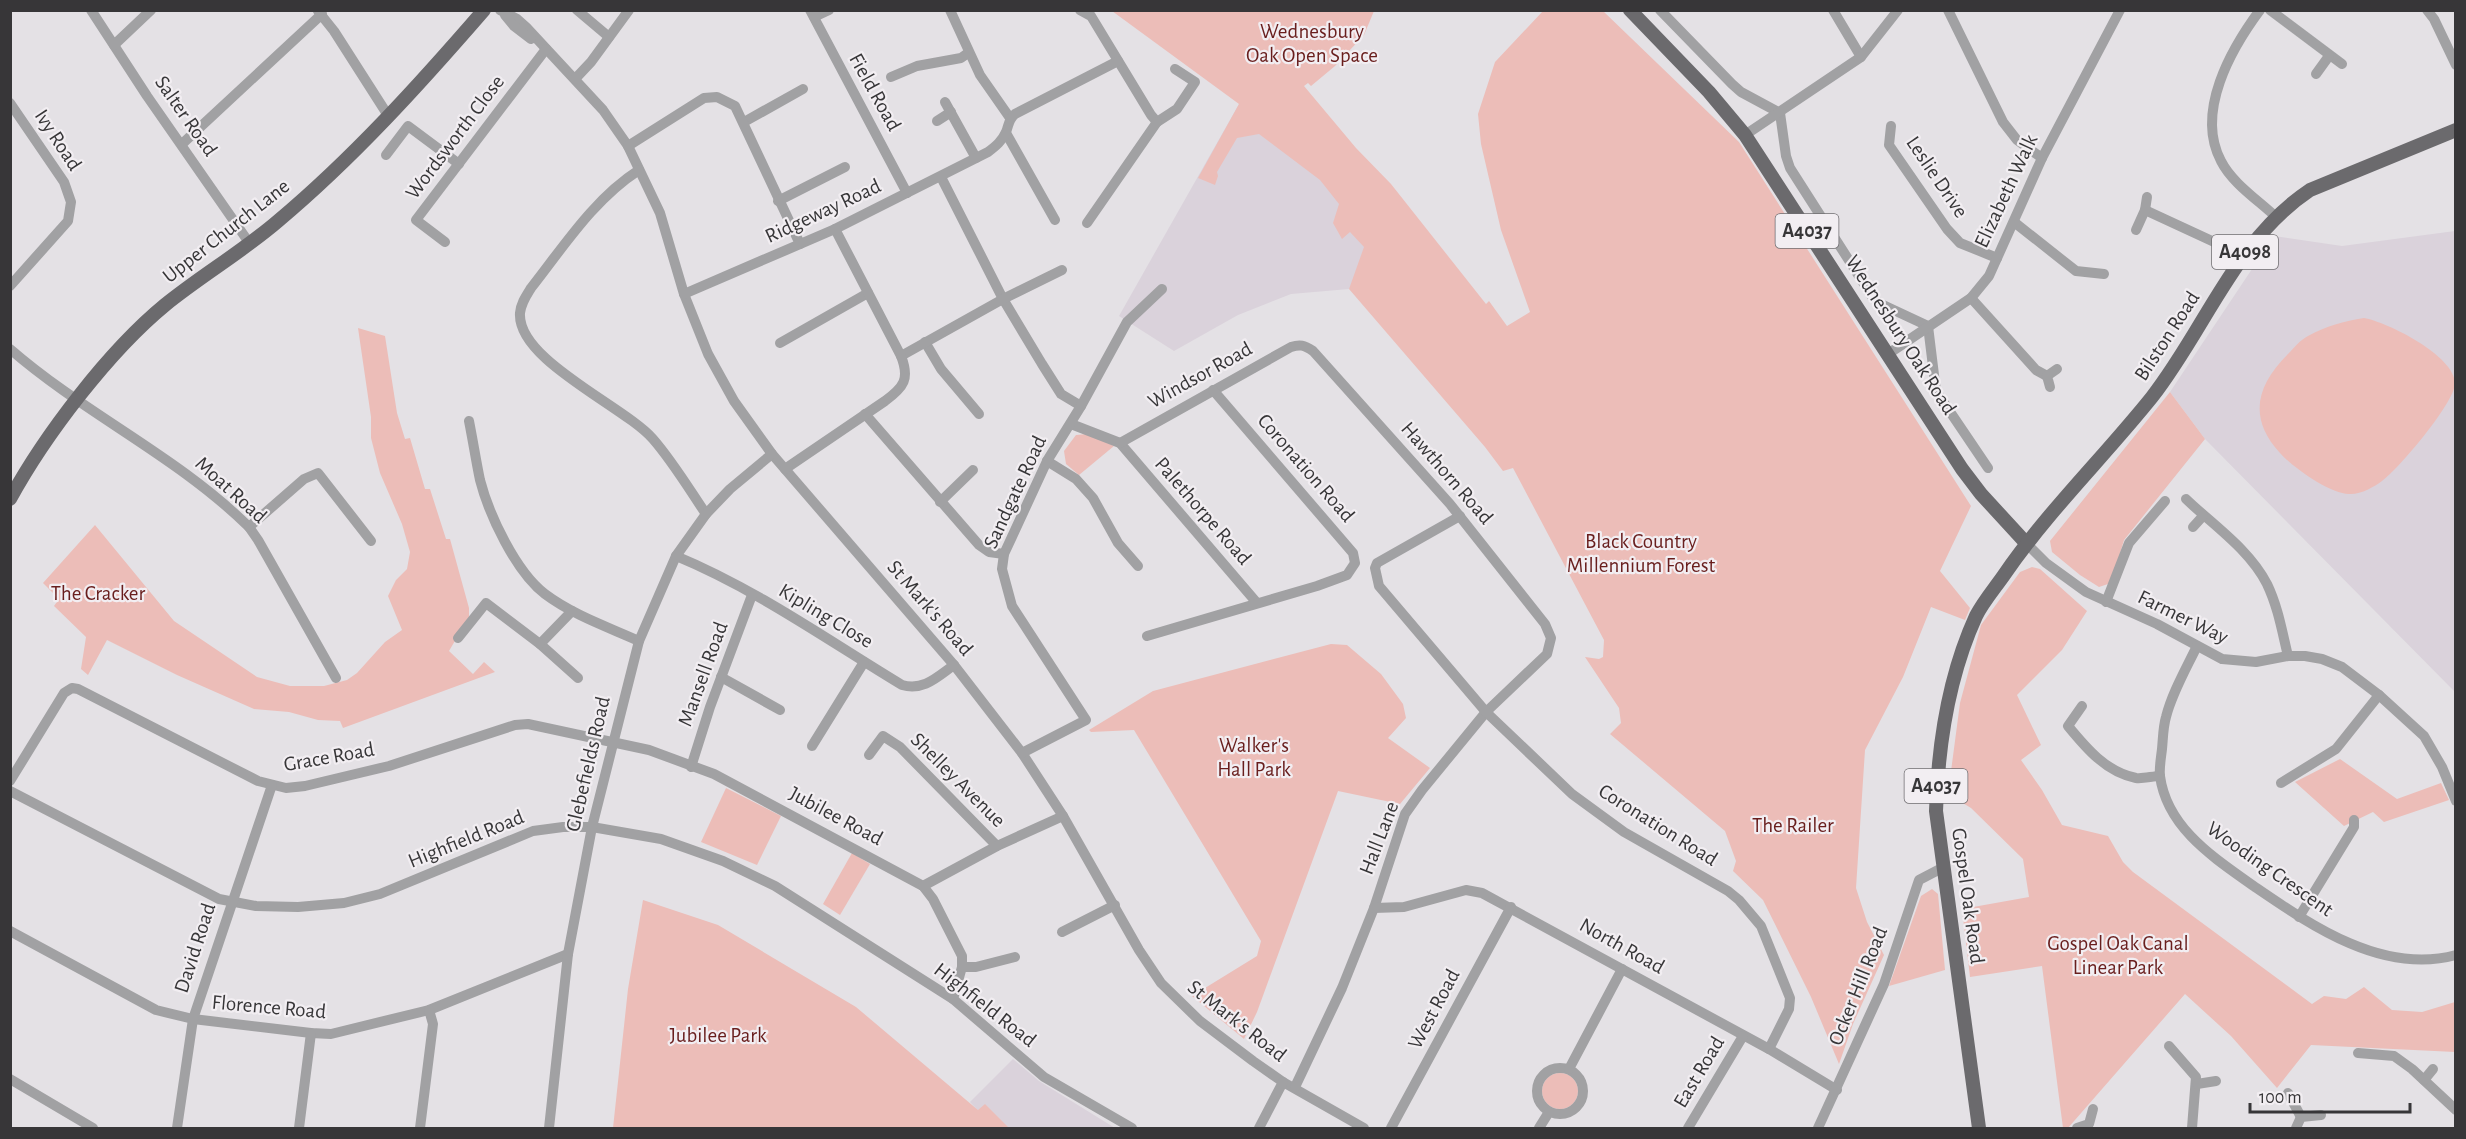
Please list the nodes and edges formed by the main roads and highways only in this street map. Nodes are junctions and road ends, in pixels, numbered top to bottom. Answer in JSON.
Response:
{"nodes":[{"id":1,"x":483,"y":10,"type":"edge"},
{"id":2,"x":1630,"y":10,"type":"edge"},
{"id":3,"x":2456,"y":130,"type":"edge"},
{"id":4,"x":10,"y":499,"type":"edge"},
{"id":5,"x":2026,"y":543,"type":"junction"},
{"id":6,"x":1978,"y":1128,"type":"edge"}],
"edges":[{"from":1,"to":4,"type":"main road","name":"Upper Church Lane"},
{"from":2,"to":5,"type":"main road","name":"Wednesbury Oak Road","number":"A4037"},
{"from":3,"to":5,"type":"main road","name":"Bilston Road","number":"A4098"},
{"from":5,"to":6,"type":"main road","name":"Gospel Oak Road","number":"A4037"}]}
